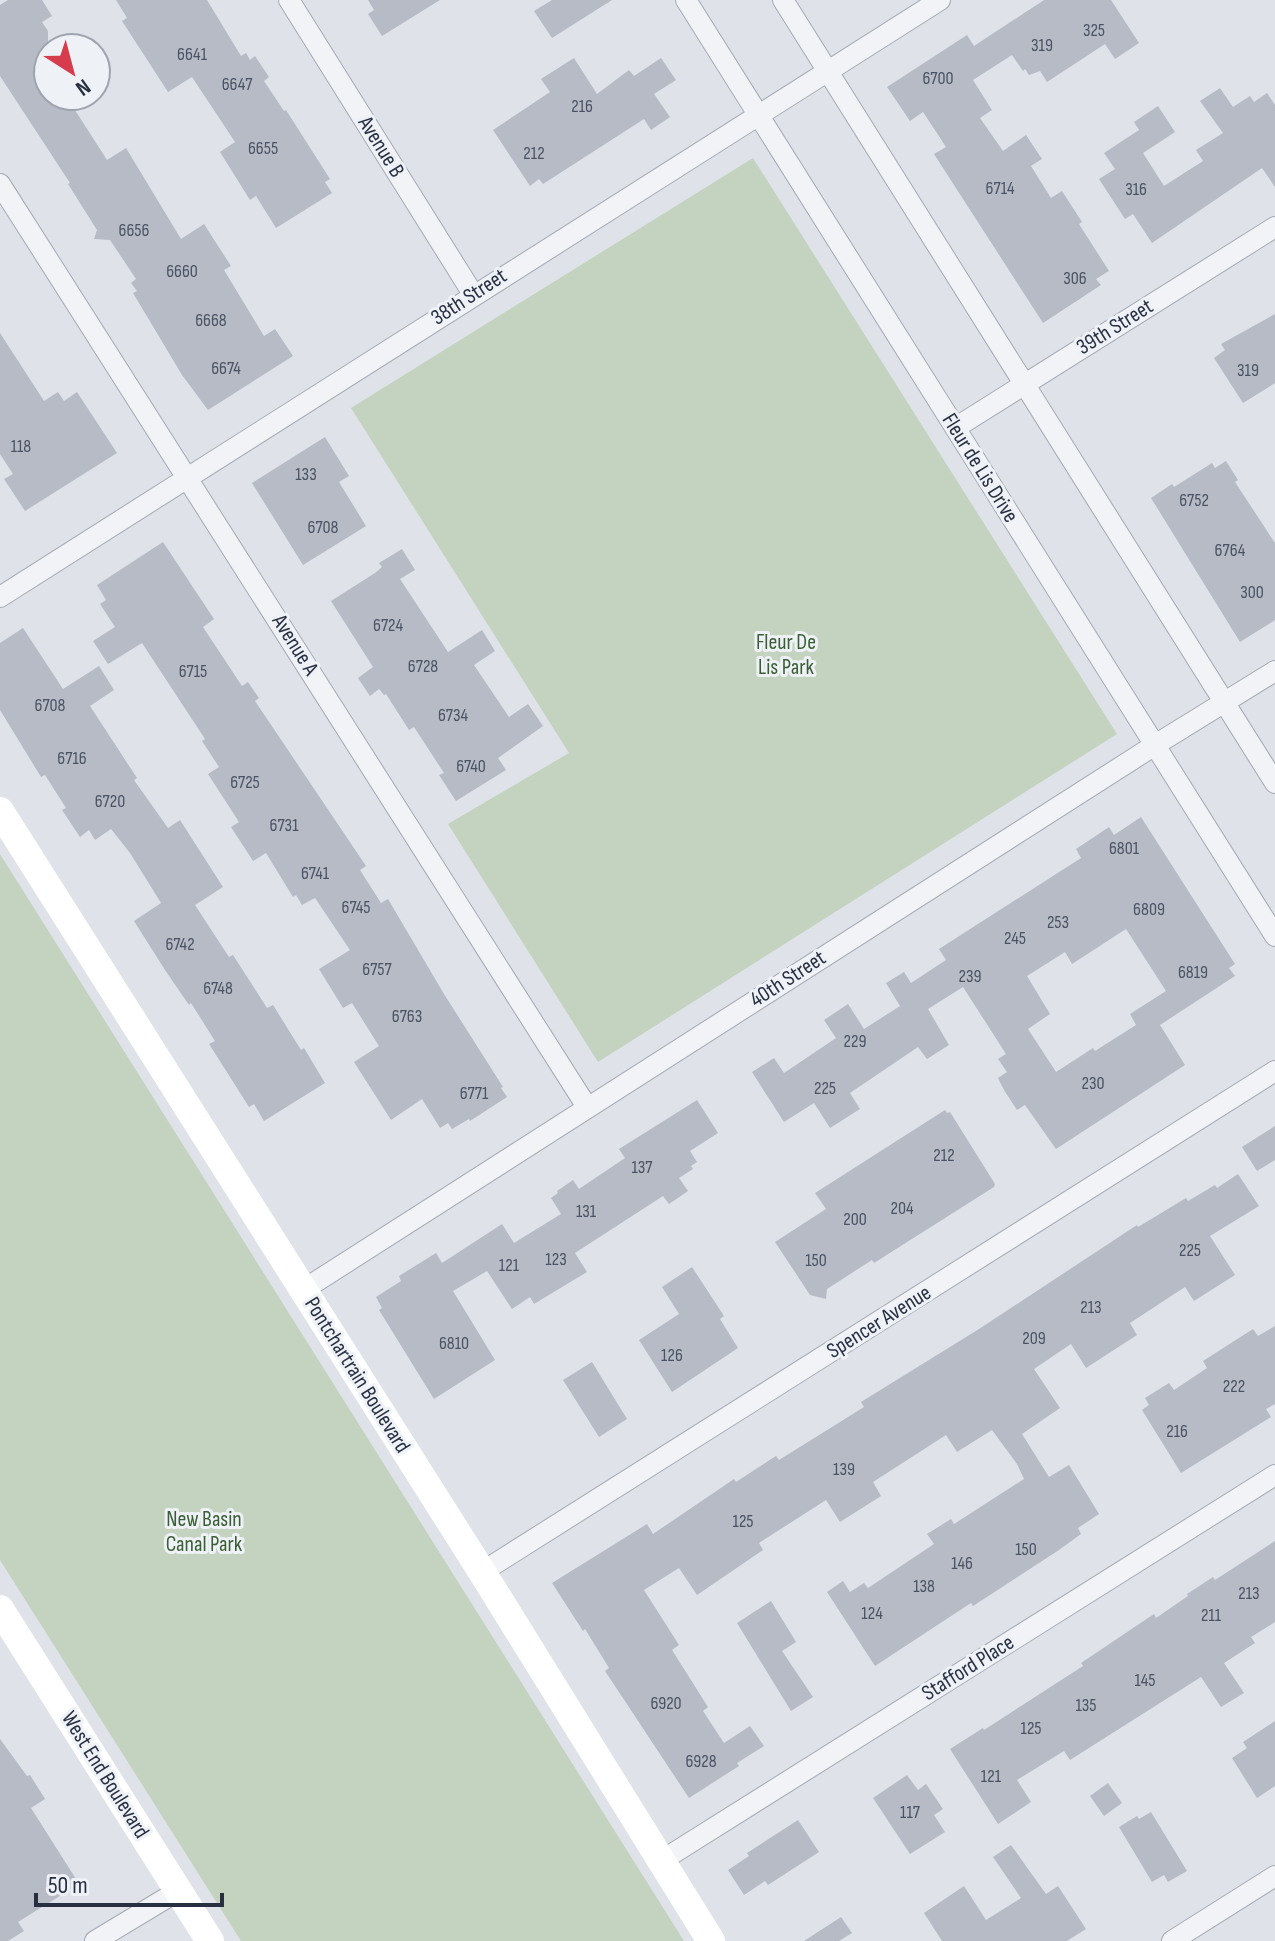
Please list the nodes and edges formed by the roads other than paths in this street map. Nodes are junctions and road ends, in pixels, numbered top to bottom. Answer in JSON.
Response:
{"nodes":[{"id":1,"x":289,"y":0,"type":"edge"},
{"id":2,"x":686,"y":0,"type":"edge"},
{"id":3,"x":783,"y":0,"type":"edge"},
{"id":4,"x":940,"y":0,"type":"edge"},
{"id":5,"x":828,"y":71,"type":"junction"},
{"id":6,"x":757,"y":114,"type":"junction"},
{"id":7,"x":0,"y":184,"type":"edge"},
{"id":8,"x":1275,"y":227,"type":"edge"},
{"id":9,"x":473,"y":294,"type":"junction"},
{"id":10,"x":1025,"y":384,"type":"junction"},
{"id":11,"x":955,"y":428,"type":"junction"},
{"id":12,"x":189,"y":477,"type":"junction"},
{"id":13,"x":0,"y":597,"type":"edge"},
{"id":14,"x":1275,"y":671,"type":"edge"},
{"id":15,"x":1225,"y":702,"type":"junction"},
{"id":16,"x":1155,"y":745,"type":"junction"},
{"id":17,"x":1275,"y":783,"type":"edge"},
{"id":18,"x":0,"y":811,"type":"edge"},
{"id":19,"x":1275,"y":936,"type":"edge"},
{"id":20,"x":1275,"y":1071,"type":"edge"},
{"id":21,"x":587,"y":1107,"type":"junction"},
{"id":22,"x":303,"y":1290,"type":"junction"},
{"id":23,"x":1275,"y":1475,"type":"edge"},
{"id":24,"x":482,"y":1572,"type":"junction"},
{"id":25,"x":0,"y":1609,"type":"edge"},
{"id":26,"x":661,"y":1861,"type":"junction"},
{"id":27,"x":1275,"y":1876,"type":"edge"},
{"id":28,"x":178,"y":1891,"type":"junction"},
{"id":29,"x":95,"y":1941,"type":"edge"},
{"id":30,"x":210,"y":1941,"type":"edge"},
{"id":31,"x":711,"y":1941,"type":"edge"},
{"id":32,"x":1172,"y":1941,"type":"edge"}],
"edges":[{"from":1,"to":9,"type":"street","name":"Avenue B"},
{"from":2,"to":6,"type":"street","name":"Fleur de Lis Drive"},
{"from":3,"to":5,"type":"street"},
{"from":4,"to":5,"type":"street","name":"38th Street"},
{"from":5,"to":6,"type":"street","name":"38th Street"},
{"from":5,"to":10,"type":"street"},
{"from":6,"to":9,"type":"street","name":"38th Street"},
{"from":6,"to":11,"type":"street","name":"Fleur de Lis Drive"},
{"from":7,"to":12,"type":"street","name":"Avenue A"},
{"from":8,"to":10,"type":"street","name":"39th Street"},
{"from":9,"to":12,"type":"street","name":"38th Street"},
{"from":10,"to":11,"type":"street","name":"39th Street"},
{"from":10,"to":15,"type":"street"},
{"from":11,"to":16,"type":"street","name":"Fleur de Lis Drive"},
{"from":12,"to":13,"type":"street","name":"38th Street"},
{"from":12,"to":21,"type":"street","name":"Avenue A"},
{"from":14,"to":15,"type":"street","name":"40th Street"},
{"from":15,"to":16,"type":"street","name":"40th Street"},
{"from":15,"to":17,"type":"street"},
{"from":16,"to":19,"type":"street","name":"Fleur de Lis Drive"},
{"from":16,"to":21,"type":"street","name":"40th Street"},
{"from":18,"to":22,"type":"main road","name":"Pontchartrain Boulevard"},
{"from":20,"to":24,"type":"street","name":"Spencer Avenue"},
{"from":21,"to":22,"type":"street","name":"40th Street"},
{"from":22,"to":24,"type":"main road","name":"Pontchartrain Boulevard"},
{"from":23,"to":26,"type":"street","name":"Stafford Place"},
{"from":24,"to":26,"type":"main road","name":"Pontchartrain Boulevard"},
{"from":25,"to":28,"type":"main road","name":"West End Boulevard"},
{"from":26,"to":31,"type":"main road","name":"Pontchartrain Boulevard"},
{"from":27,"to":32,"type":"street"},
{"from":28,"to":29,"type":"street"},
{"from":28,"to":30,"type":"main road","name":"West End Boulevard"}]}
